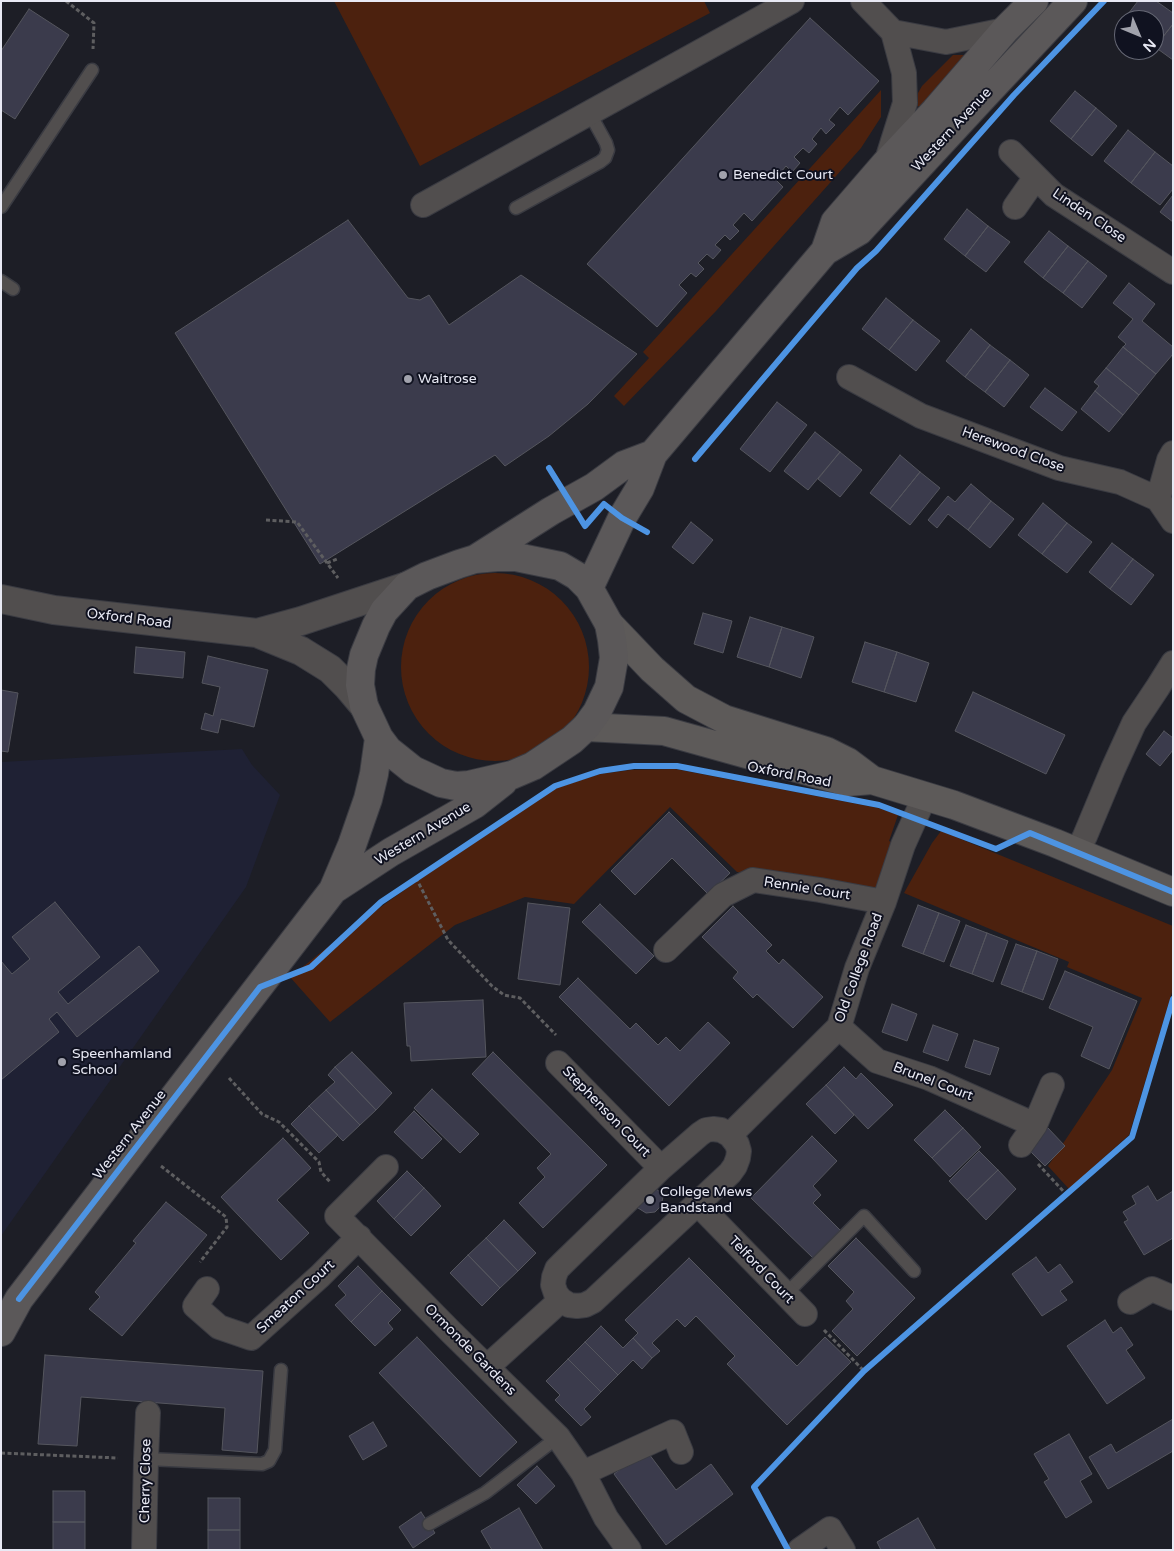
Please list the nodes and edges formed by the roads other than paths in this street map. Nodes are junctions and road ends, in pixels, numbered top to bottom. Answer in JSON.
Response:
{"nodes":[{"id":1,"x":792,"y":1,"type":"edge"},
{"id":2,"x":863,"y":1,"type":"edge"},
{"id":3,"x":1034,"y":1,"type":"edge"},
{"id":4,"x":1072,"y":1,"type":"edge"},
{"id":5,"x":1005,"y":30,"type":"junction"},
{"id":6,"x":893,"y":32,"type":"junction"},
{"id":7,"x":92,"y":70,"type":"road end"},
{"id":8,"x":589,"y":112,"type":"junction"},
{"id":9,"x":1011,"y":152,"type":"dead end"},
{"id":10,"x":886,"y":163,"type":"junction"},
{"id":11,"x":1036,"y":178,"type":"junction"},
{"id":12,"x":423,"y":204,"type":"dead end"},
{"id":13,"x":1,"y":207,"type":"edge"},
{"id":14,"x":1015,"y":207,"type":"dead end"},
{"id":15,"x":516,"y":208,"type":"dead end"},
{"id":16,"x":825,"y":251,"type":"junction"},
{"id":17,"x":1173,"y":272,"type":"edge"},
{"id":18,"x":1,"y":281,"type":"edge"},
{"id":19,"x":13,"y":289,"type":"dead end"},
{"id":20,"x":849,"y":377,"type":"dead end"},
{"id":21,"x":653,"y":454,"type":"junction"},
{"id":22,"x":1173,"y":454,"type":"edge"},
{"id":23,"x":1158,"y":499,"type":"junction"},
{"id":24,"x":1173,"y":520,"type":"edge"},
{"id":25,"x":475,"y":559,"type":"junction"},
{"id":26,"x":407,"y":586,"type":"junction"},
{"id":27,"x":589,"y":588,"type":"junction"},
{"id":28,"x":1,"y":599,"type":"edge"},
{"id":29,"x":609,"y":624,"type":"junction"},
{"id":30,"x":257,"y":633,"type":"junction"},
{"id":31,"x":1173,"y":662,"type":"edge"},
{"id":32,"x":364,"y":706,"type":"junction"},
{"id":33,"x":586,"y":727,"type":"junction"},
{"id":34,"x":378,"y":738,"type":"junction"},
{"id":35,"x":512,"y":775,"type":"junction"},
{"id":36,"x":872,"y":780,"type":"junction"},
{"id":37,"x":925,"y":796,"type":"junction"},
{"id":38,"x":1077,"y":852,"type":"junction"},
{"id":39,"x":333,"y":890,"type":"junction"},
{"id":40,"x":1173,"y":892,"type":"edge"},
{"id":41,"x":884,"y":902,"type":"junction"},
{"id":42,"x":666,"y":950,"type":"dead end"},
{"id":43,"x":838,"y":1027,"type":"junction"},
{"id":44,"x":558,"y":1063,"type":"road end"},
{"id":45,"x":1052,"y":1084,"type":"dead end"},
{"id":46,"x":1035,"y":1124,"type":"junction"},
{"id":47,"x":730,"y":1135,"type":"junction"},
{"id":48,"x":1021,"y":1145,"type":"road end"},
{"id":49,"x":386,"y":1167,"type":"dead end"},
{"id":50,"x":661,"y":1168,"type":"junction"},
{"id":51,"x":697,"y":1203,"type":"junction"},
{"id":52,"x":359,"y":1237,"type":"junction"},
{"id":53,"x":914,"y":1270,"type":"dead end"},
{"id":54,"x":207,"y":1289,"type":"road end"},
{"id":55,"x":786,"y":1295,"type":"junction"},
{"id":56,"x":1173,"y":1298,"type":"edge"},
{"id":57,"x":561,"y":1300,"type":"junction"},
{"id":58,"x":1130,"y":1302,"type":"dead end"},
{"id":59,"x":10,"y":1305,"type":"edge"},
{"id":60,"x":805,"y":1314,"type":"road end"},
{"id":61,"x":1,"y":1332,"type":"edge"},
{"id":62,"x":488,"y":1367,"type":"junction"},
{"id":63,"x":281,"y":1370,"type":"dead end"},
{"id":64,"x":148,"y":1413,"type":"dead end"},
{"id":65,"x":558,"y":1436,"type":"junction"},
{"id":66,"x":681,"y":1452,"type":"dead end"},
{"id":67,"x":146,"y":1459,"type":"junction"},
{"id":68,"x":583,"y":1473,"type":"junction"},
{"id":69,"x":429,"y":1524,"type":"dead end"},
{"id":70,"x":144,"y":1550,"type":"edge"},
{"id":71,"x":629,"y":1550,"type":"edge"},
{"id":72,"x":800,"y":1550,"type":"edge"},
{"id":73,"x":843,"y":1550,"type":"edge"}],
"edges":[{"from":1,"to":8,"type":"street"},
{"from":2,"to":6,"type":"street"},
{"from":3,"to":5,"type":"main road","name":"Western Avenue"},
{"from":4,"to":16,"type":"main road","name":"Western Avenue"},
{"from":5,"to":6,"type":"street"},
{"from":5,"to":10,"type":"main road","name":"Western Avenue"},
{"from":6,"to":10,"type":"street"},
{"from":7,"to":13,"type":"lane"},
{"from":8,"to":12,"type":"street"},
{"from":8,"to":15,"type":"lane"},
{"from":9,"to":11,"type":"street","name":"Linden Close"},
{"from":10,"to":16,"type":"main road","name":"Western Avenue"},
{"from":11,"to":14,"type":"street"},
{"from":11,"to":17,"type":"street","name":"Linden Close"},
{"from":16,"to":21,"type":"main road","name":"Western Avenue"},
{"from":18,"to":19,"type":"lane"},
{"from":20,"to":23,"type":"street","name":"Herewood Close"},
{"from":21,"to":25,"type":"main road","name":"Western Avenue"},
{"from":21,"to":27,"type":"main road","name":"Western Avenue"},
{"from":22,"to":23,"type":"street"},
{"from":23,"to":24,"type":"street"},
{"from":25,"to":26,"type":"main road"},
{"from":25,"to":27,"type":"main road"},
{"from":26,"to":30,"type":"street","name":"Oxford Road"},
{"from":26,"to":32,"type":"main road"},
{"from":27,"to":29,"type":"main road"},
{"from":28,"to":30,"type":"street","name":"Oxford Road"},
{"from":29,"to":33,"type":"main road"},
{"from":29,"to":36,"type":"main road","name":"Oxford Road"},
{"from":30,"to":32,"type":"street","name":"Oxford Road"},
{"from":31,"to":38,"type":"street"},
{"from":32,"to":34,"type":"main road"},
{"from":33,"to":35,"type":"main road"},
{"from":33,"to":36,"type":"main road","name":"Oxford Road"},
{"from":34,"to":35,"type":"main road"},
{"from":34,"to":39,"type":"main road","name":"Western Avenue"},
{"from":35,"to":39,"type":"main road","name":"Western Avenue"},
{"from":36,"to":37,"type":"main road","name":"Oxford Road"},
{"from":37,"to":38,"type":"main road","name":"Oxford Road"},
{"from":37,"to":41,"type":"street","name":"Old College Road"},
{"from":38,"to":40,"type":"main road","name":"Oxford Road"},
{"from":39,"to":59,"type":"main road","name":"Western Avenue"},
{"from":41,"to":42,"type":"street","name":"Rennie Court"},
{"from":41,"to":43,"type":"street","name":"Old College Road"},
{"from":43,"to":46,"type":"street","name":"Brunel Court"},
{"from":43,"to":47,"type":"street","name":"Old College Road"},
{"from":44,"to":50,"type":"street","name":"Stephenson Court"},
{"from":45,"to":46,"type":"street"},
{"from":46,"to":48,"type":"street"},
{"from":47,"to":50,"type":"street"},
{"from":47,"to":51,"type":"street"},
{"from":49,"to":52,"type":"street","name":"Ormonde Gardens"},
{"from":50,"to":57,"type":"street"},
{"from":51,"to":55,"type":"street","name":"Telford Court"},
{"from":51,"to":57,"type":"street"},
{"from":52,"to":54,"type":"street","name":"Smeaton Court"},
{"from":52,"to":62,"type":"street","name":"Ormonde Gardens"},
{"from":53,"to":55,"type":"lane"},
{"from":55,"to":60,"type":"street","name":"Telford Court"},
{"from":56,"to":58,"type":"street"},
{"from":57,"to":62,"type":"street"},
{"from":59,"to":61,"type":"main road","name":"Western Avenue"},
{"from":62,"to":65,"type":"street","name":"Ormonde Gardens"},
{"from":63,"to":67,"type":"lane"},
{"from":64,"to":67,"type":"street","name":"Cherry Close"},
{"from":65,"to":68,"type":"street","name":"Ormonde Gardens"},
{"from":65,"to":69,"type":"lane"},
{"from":66,"to":68,"type":"street"},
{"from":67,"to":70,"type":"street","name":"Cherry Close"},
{"from":68,"to":71,"type":"street","name":"Ormonde Gardens"},
{"from":72,"to":73,"type":"street"}]}
